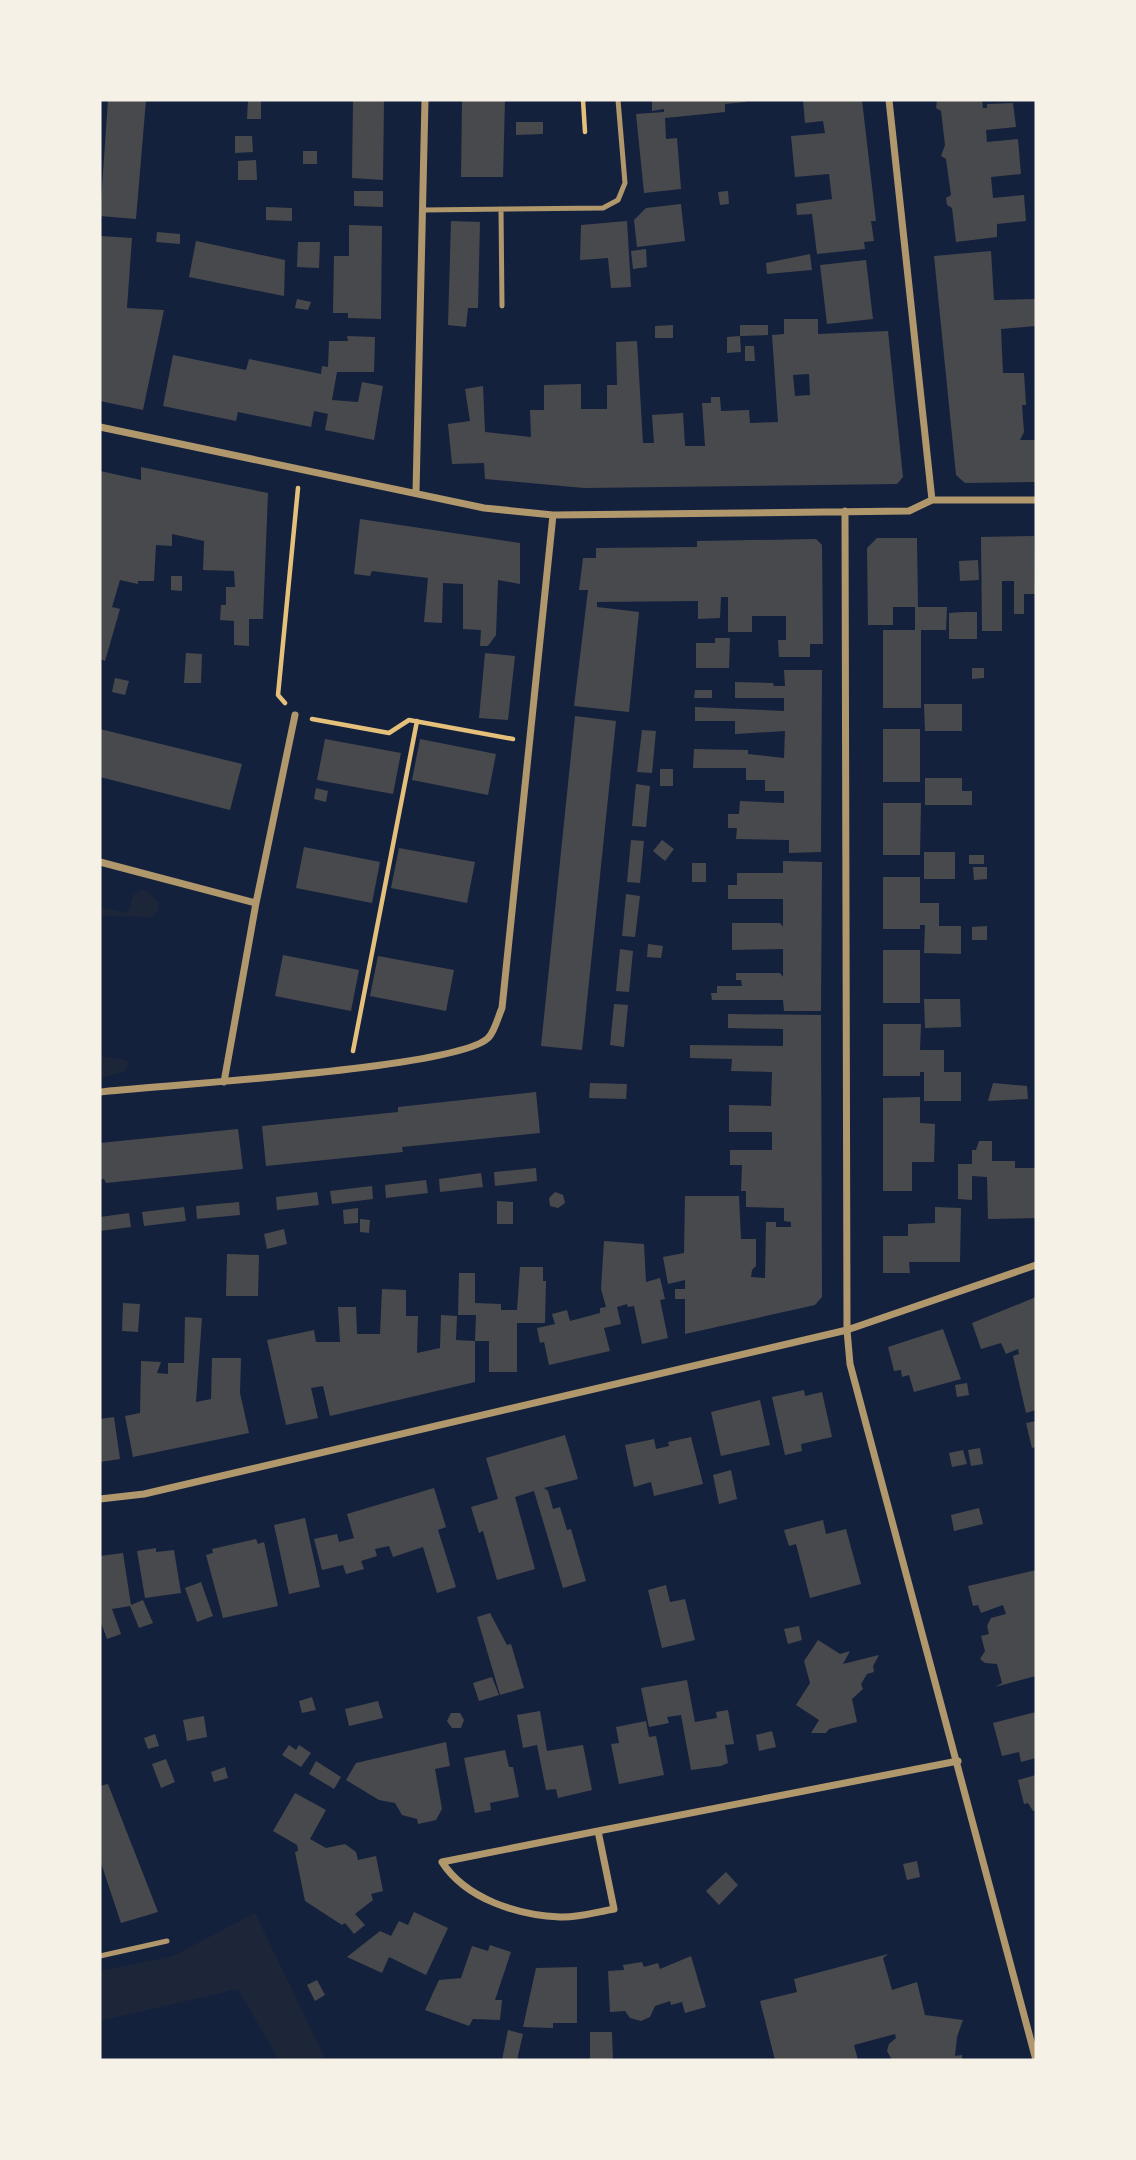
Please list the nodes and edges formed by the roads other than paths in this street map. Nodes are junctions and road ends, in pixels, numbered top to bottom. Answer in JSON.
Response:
{"nodes":[{"id":1,"x":425,"y":100,"type":"edge"},
{"id":2,"x":618,"y":100,"type":"edge"},
{"id":3,"x":889,"y":100,"type":"edge"},
{"id":4,"x":501,"y":209,"type":"junction"},
{"id":5,"x":423,"y":210,"type":"junction"},
{"id":6,"x":502,"y":306,"type":"dead end"},
{"id":7,"x":100,"y":427,"type":"edge"},
{"id":8,"x":416,"y":492,"type":"junction"},
{"id":9,"x":932,"y":500,"type":"junction"},
{"id":10,"x":1036,"y":500,"type":"edge"},
{"id":11,"x":845,"y":511,"type":"junction"},
{"id":12,"x":553,"y":515,"type":"junction"},
{"id":13,"x":295,"y":715,"type":"road end"},
{"id":14,"x":100,"y":862,"type":"edge"},
{"id":15,"x":256,"y":903,"type":"junction"},
{"id":16,"x":224,"y":1082,"type":"junction"},
{"id":17,"x":100,"y":1092,"type":"edge"},
{"id":18,"x":1036,"y":1265,"type":"edge"},
{"id":19,"x":847,"y":1330,"type":"junction"},
{"id":20,"x":100,"y":1499,"type":"edge"},
{"id":21,"x":958,"y":1761,"type":"junction"},
{"id":22,"x":598,"y":1831,"type":"junction"},
{"id":23,"x":167,"y":1941,"type":"dead end"},
{"id":24,"x":100,"y":1956,"type":"edge"},
{"id":25,"x":1036,"y":2060,"type":"edge"}],
"edges":[{"from":1,"to":5,"type":"street"},
{"from":2,"to":4,"type":"lane"},
{"from":3,"to":9,"type":"street"},
{"from":4,"to":5,"type":"lane"},
{"from":4,"to":6,"type":"lane"},
{"from":5,"to":8,"type":"street"},
{"from":7,"to":8,"type":"street"},
{"from":8,"to":12,"type":"street"},
{"from":9,"to":10,"type":"street"},
{"from":9,"to":11,"type":"street"},
{"from":11,"to":12,"type":"street"},
{"from":11,"to":19,"type":"street"},
{"from":12,"to":16,"type":"street"},
{"from":13,"to":15,"type":"street"},
{"from":14,"to":15,"type":"street"},
{"from":15,"to":16,"type":"street"},
{"from":16,"to":17,"type":"street"},
{"from":18,"to":19,"type":"street"},
{"from":19,"to":20,"type":"street"},
{"from":19,"to":21,"type":"street"},
{"from":21,"to":22,"type":"street"},
{"from":21,"to":25,"type":"street"},
{"from":22,"to":22,"type":"street"},
{"from":23,"to":24,"type":"lane"}]}
